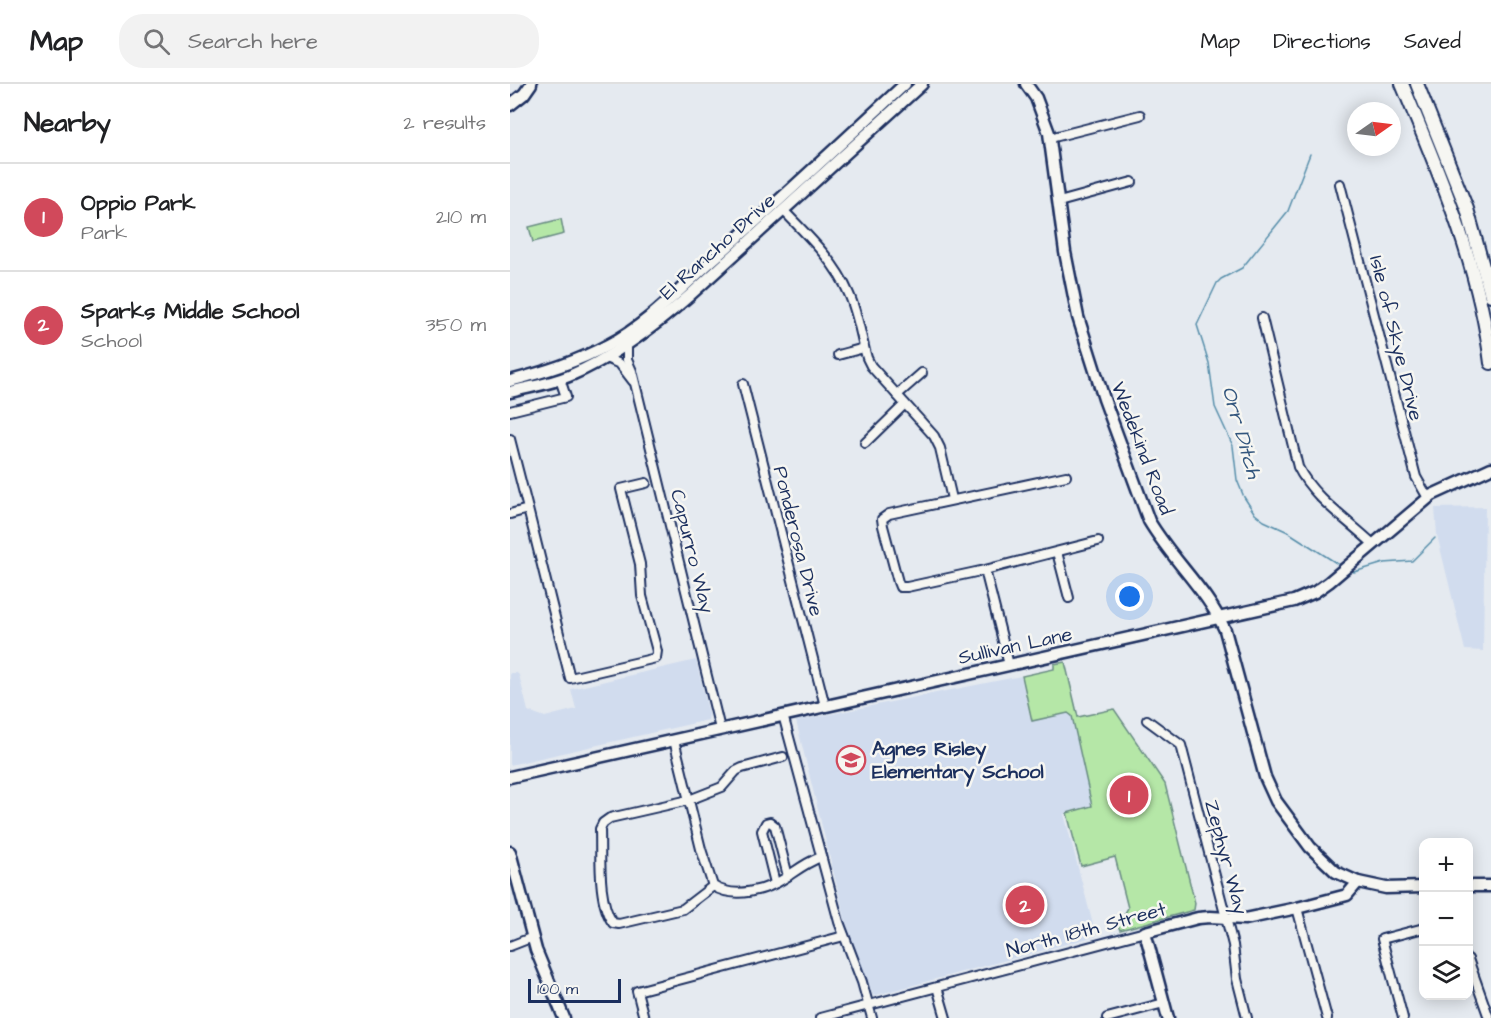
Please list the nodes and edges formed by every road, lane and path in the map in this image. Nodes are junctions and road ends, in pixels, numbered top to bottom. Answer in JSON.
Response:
{"nodes":[{"id":1,"x":531,"y":84,"type":"edge"},
{"id":2,"x":905,"y":84,"type":"edge"},
{"id":3,"x":922,"y":84,"type":"edge"},
{"id":4,"x":1026,"y":84,"type":"edge"},
{"id":5,"x":1402,"y":84,"type":"edge"},
{"id":6,"x":1416,"y":84,"type":"edge"},
{"id":7,"x":510,"y":105,"type":"edge"},
{"id":8,"x":1140,"y":115,"type":"dead end"},
{"id":9,"x":1050,"y":138,"type":"junction"},
{"id":10,"x":1132,"y":182,"type":"dead end"},
{"id":11,"x":1340,"y":184,"type":"dead end"},
{"id":12,"x":1059,"y":202,"type":"junction"},
{"id":13,"x":783,"y":210,"type":"junction"},
{"id":14,"x":1491,"y":295,"type":"edge"},
{"id":15,"x":1262,"y":318,"type":"dead end"},
{"id":16,"x":610,"y":345,"type":"junction"},
{"id":17,"x":627,"y":345,"type":"junction"},
{"id":18,"x":864,"y":348,"type":"junction"},
{"id":19,"x":838,"y":355,"type":"dead end"},
{"id":20,"x":606,"y":358,"type":"junction"},
{"id":21,"x":1491,"y":363,"type":"edge"},
{"id":22,"x":590,"y":366,"type":"junction"},
{"id":23,"x":922,"y":373,"type":"dead end"},
{"id":24,"x":560,"y":379,"type":"junction"},
{"id":25,"x":510,"y":381,"type":"edge"},
{"id":26,"x":633,"y":381,"type":"junction"},
{"id":27,"x":743,"y":384,"type":"dead end"},
{"id":28,"x":510,"y":392,"type":"edge"},
{"id":29,"x":897,"y":395,"type":"junction"},
{"id":30,"x":905,"y":404,"type":"junction"},
{"id":31,"x":510,"y":411,"type":"edge"},
{"id":32,"x":510,"y":439,"type":"edge"},
{"id":33,"x":865,"y":442,"type":"dead end"},
{"id":34,"x":1491,"y":468,"type":"edge"},
{"id":35,"x":1066,"y":476,"type":"dead end"},
{"id":36,"x":646,"y":483,"type":"dead end"},
{"id":37,"x":1428,"y":498,"type":"junction"},
{"id":38,"x":952,"y":499,"type":"junction"},
{"id":39,"x":528,"y":509,"type":"junction"},
{"id":40,"x":510,"y":514,"type":"edge"},
{"id":41,"x":1098,"y":542,"type":"dead end"},
{"id":42,"x":1372,"y":544,"type":"junction"},
{"id":43,"x":1057,"y":552,"type":"junction"},
{"id":44,"x":986,"y":570,"type":"junction"},
{"id":45,"x":1069,"y":598,"type":"dead end"},
{"id":46,"x":1220,"y":617,"type":"junction"},
{"id":47,"x":1009,"y":665,"type":"junction"},
{"id":48,"x":825,"y":706,"type":"junction"},
{"id":49,"x":783,"y":715,"type":"junction"},
{"id":50,"x":1147,"y":720,"type":"dead end"},
{"id":51,"x":720,"y":729,"type":"junction"},
{"id":52,"x":674,"y":740,"type":"junction"},
{"id":53,"x":783,"y":757,"type":"dead end"},
{"id":54,"x":510,"y":777,"type":"edge"},
{"id":55,"x":689,"y":800,"type":"junction"},
{"id":56,"x":510,"y":852,"type":"edge"},
{"id":57,"x":821,"y":857,"type":"junction"},
{"id":58,"x":788,"y":876,"type":"junction"},
{"id":59,"x":1358,"y":882,"type":"junction"},
{"id":60,"x":775,"y":883,"type":"junction"},
{"id":61,"x":713,"y":886,"type":"junction"},
{"id":62,"x":1473,"y":886,"type":"edge"},
{"id":63,"x":1491,"y":886,"type":"edge"},
{"id":64,"x":1419,"y":887,"type":"edge"},
{"id":65,"x":1297,"y":908,"type":"junction"},
{"id":66,"x":1226,"y":918,"type":"junction"},
{"id":67,"x":1419,"y":929,"type":"edge"},
{"id":68,"x":1146,"y":932,"type":"junction"},
{"id":69,"x":844,"y":936,"type":"junction"},
{"id":70,"x":533,"y":937,"type":"junction"},
{"id":71,"x":510,"y":946,"type":"edge"},
{"id":72,"x":1473,"y":973,"type":"edge"},
{"id":73,"x":937,"y":987,"type":"junction"},
{"id":74,"x":1164,"y":1003,"type":"junction"},
{"id":75,"x":868,"y":1005,"type":"junction"},
{"id":76,"x":564,"y":1018,"type":"edge"},
{"id":77,"x":644,"y":1018,"type":"edge"},
{"id":78,"x":820,"y":1018,"type":"edge"},
{"id":79,"x":872,"y":1018,"type":"edge"},
{"id":80,"x":946,"y":1018,"type":"edge"},
{"id":81,"x":1107,"y":1018,"type":"edge"},
{"id":82,"x":1168,"y":1018,"type":"edge"},
{"id":83,"x":1247,"y":1018,"type":"edge"},
{"id":84,"x":1327,"y":1018,"type":"edge"},
{"id":85,"x":1403,"y":1018,"type":"edge"},
{"id":86,"x":1489,"y":1018,"type":"edge"}],
"edges":[{"from":1,"to":7,"type":"street"},
{"from":2,"to":16,"type":"street","name":"El Rancho Drive"},
{"from":3,"to":13,"type":"street","name":"El Rancho Drive"},
{"from":4,"to":9,"type":"street","name":"Wedekind Road"},
{"from":5,"to":21,"type":"main road"},
{"from":6,"to":14,"type":"main road"},
{"from":8,"to":9,"type":"street"},
{"from":9,"to":12,"type":"street","name":"Wedekind Road"},
{"from":10,"to":12,"type":"street"},
{"from":11,"to":37,"type":"street","name":"Isle of Skye Drive"},
{"from":12,"to":46,"type":"street","name":"Wedekind Road"},
{"from":13,"to":17,"type":"street","name":"El Rancho Drive"},
{"from":13,"to":18,"type":"street"},
{"from":15,"to":42,"type":"street"},
{"from":16,"to":22,"type":"street"},
{"from":16,"to":25,"type":"street","name":"El Rancho Drive"},
{"from":17,"to":20,"type":"street","name":"El Rancho Drive"},
{"from":17,"to":26,"type":"street","name":"Capurro Way"},
{"from":18,"to":19,"type":"street"},
{"from":18,"to":29,"type":"street"},
{"from":20,"to":22,"type":"street","name":"El Rancho Drive"},
{"from":20,"to":26,"type":"street"},
{"from":22,"to":24,"type":"street","name":"El Rancho Drive"},
{"from":23,"to":29,"type":"street"},
{"from":24,"to":28,"type":"street","name":"El Rancho Drive"},
{"from":24,"to":31,"type":"street"},
{"from":26,"to":51,"type":"street","name":"Capurro Way"},
{"from":27,"to":48,"type":"street","name":"Ponderosa Drive"},
{"from":29,"to":30,"type":"street"},
{"from":30,"to":33,"type":"street"},
{"from":30,"to":38,"type":"street"},
{"from":32,"to":39,"type":"street"},
{"from":34,"to":37,"type":"street","name":"Sullivan Lane"},
{"from":35,"to":38,"type":"street"},
{"from":36,"to":39,"type":"street"},
{"from":37,"to":42,"type":"street","name":"Sullivan Lane"},
{"from":38,"to":44,"type":"street"},
{"from":39,"to":40,"type":"street"},
{"from":41,"to":43,"type":"street"},
{"from":42,"to":46,"type":"street","name":"Sullivan Lane"},
{"from":43,"to":44,"type":"street"},
{"from":43,"to":45,"type":"street"},
{"from":44,"to":47,"type":"street"},
{"from":46,"to":47,"type":"street","name":"Sullivan Lane"},
{"from":46,"to":59,"type":"street","name":"Wedekind Road"},
{"from":47,"to":48,"type":"street","name":"Sullivan Lane"},
{"from":48,"to":49,"type":"street","name":"Sullivan Lane"},
{"from":49,"to":51,"type":"street","name":"Sullivan Lane"},
{"from":49,"to":57,"type":"street"},
{"from":50,"to":66,"type":"street","name":"Zephyr Way"},
{"from":51,"to":52,"type":"street","name":"Sullivan Lane"},
{"from":52,"to":54,"type":"street","name":"Sullivan Lane"},
{"from":52,"to":55,"type":"street"},
{"from":53,"to":55,"type":"street"},
{"from":55,"to":61,"type":"street"},
{"from":55,"to":61,"type":"street"},
{"from":56,"to":70,"type":"street"},
{"from":57,"to":58,"type":"street"},
{"from":57,"to":69,"type":"street"},
{"from":58,"to":60,"type":"street"},
{"from":58,"to":60,"type":"street"},
{"from":59,"to":64,"type":"street","name":"Wedekind Road"},
{"from":59,"to":65,"type":"street","name":"North 18th Street"},
{"from":60,"to":61,"type":"street"},
{"from":62,"to":63,"type":"street"},
{"from":65,"to":66,"type":"street","name":"North 18th Street"},
{"from":65,"to":84,"type":"street"},
{"from":66,"to":68,"type":"street","name":"North 18th Street"},
{"from":66,"to":83,"type":"street","name":"Zephyr Way"},
{"from":67,"to":85,"type":"street"},
{"from":68,"to":73,"type":"street","name":"North 18th Street"},
{"from":68,"to":74,"type":"street"},
{"from":69,"to":75,"type":"street"},
{"from":69,"to":77,"type":"street"},
{"from":70,"to":71,"type":"street"},
{"from":70,"to":76,"type":"street"},
{"from":72,"to":86,"type":"street"},
{"from":73,"to":75,"type":"street","name":"North 18th Street"},
{"from":73,"to":80,"type":"street"},
{"from":74,"to":81,"type":"street"},
{"from":74,"to":82,"type":"street"},
{"from":75,"to":78,"type":"street","name":"North 18th Street"},
{"from":75,"to":79,"type":"street"}]}
